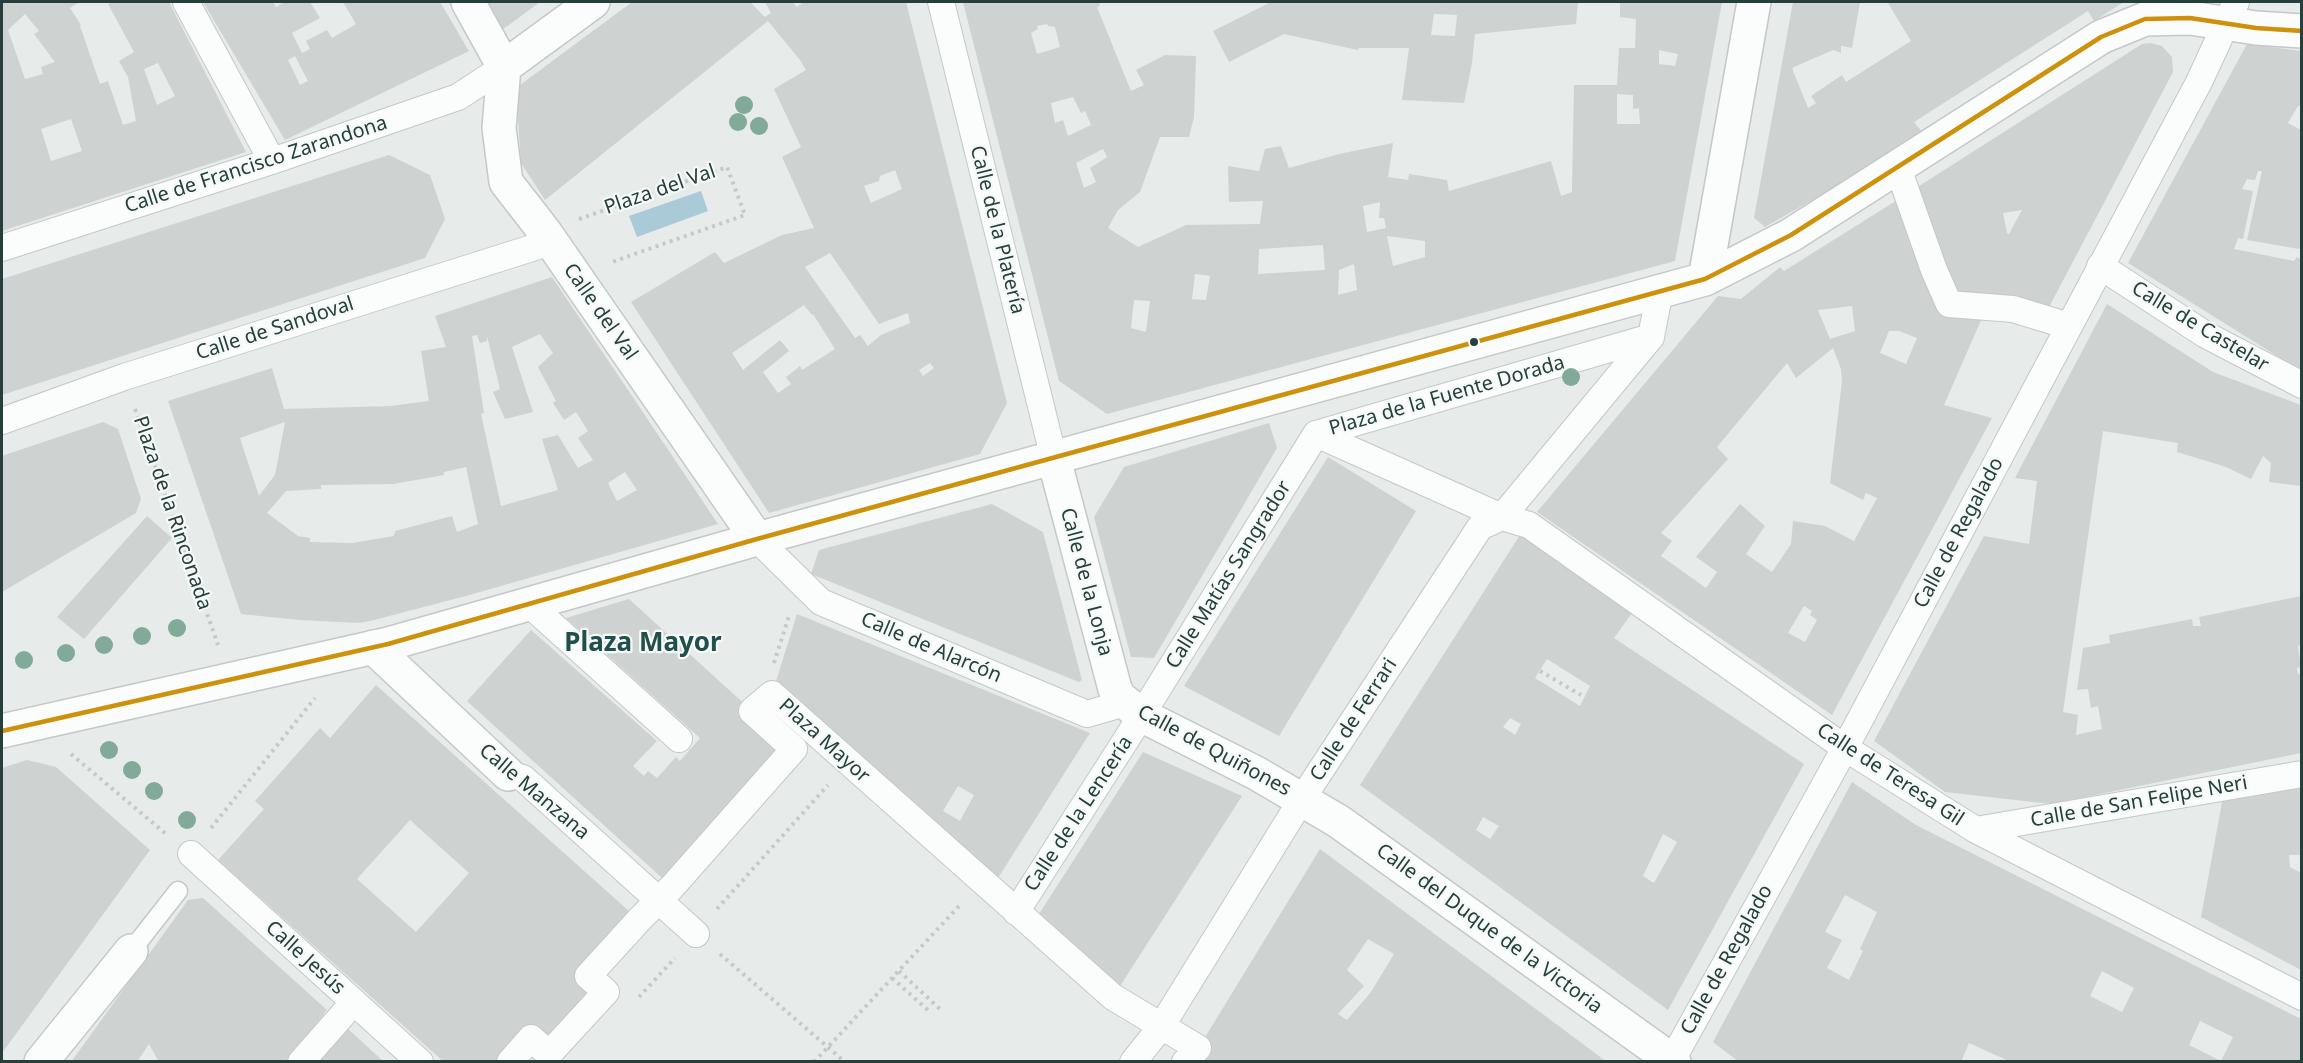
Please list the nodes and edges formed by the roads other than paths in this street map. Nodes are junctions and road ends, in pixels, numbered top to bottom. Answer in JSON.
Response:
{"nodes":[{"id":1,"x":186,"y":2,"type":"edge"},
{"id":2,"x":468,"y":2,"type":"edge"},
{"id":3,"x":593,"y":2,"type":"edge"},
{"id":4,"x":941,"y":2,"type":"edge"},
{"id":5,"x":1754,"y":2,"type":"edge"},
{"id":6,"x":2231,"y":12,"type":"edge"},
{"id":7,"x":2301,"y":31,"type":"edge"},
{"id":8,"x":504,"y":67,"type":"junction"},
{"id":9,"x":272,"y":161,"type":"junction"},
{"id":10,"x":1898,"y":168,"type":"junction"},
{"id":11,"x":547,"y":236,"type":"junction"},
{"id":12,"x":2,"y":248,"type":"edge"},
{"id":13,"x":2100,"y":266,"type":"junction"},
{"id":14,"x":1706,"y":279,"type":"junction"},
{"id":15,"x":1659,"y":290,"type":"junction"},
{"id":16,"x":2069,"y":326,"type":"junction"},
{"id":17,"x":1651,"y":337,"type":"junction"},
{"id":18,"x":2301,"y":385,"type":"edge"},
{"id":19,"x":2,"y":421,"type":"edge"},
{"id":20,"x":1316,"y":434,"type":"junction"},
{"id":21,"x":1054,"y":459,"type":"junction"},
{"id":22,"x":1502,"y":517,"type":"junction"},
{"id":23,"x":757,"y":539,"type":"junction"},
{"id":24,"x":529,"y":604,"type":"junction"},
{"id":25,"x":373,"y":647,"type":"junction"},
{"id":26,"x":1133,"y":709,"type":"junction"},
{"id":27,"x":2,"y":731,"type":"edge"},
{"id":28,"x":679,"y":739,"type":"dead end"},
{"id":29,"x":1845,"y":748,"type":"junction"},
{"id":30,"x":508,"y":774,"type":"junction"},
{"id":31,"x":2301,"y":774,"type":"edge"},
{"id":32,"x":1302,"y":799,"type":"junction"},
{"id":33,"x":1976,"y":830,"type":"junction"},
{"id":34,"x":191,"y":854,"type":"road end"},
{"id":35,"x":601,"y":855,"type":"dead end"},
{"id":36,"x":178,"y":891,"type":"dead end"},
{"id":37,"x":659,"y":900,"type":"junction"},
{"id":38,"x":1016,"y":912,"type":"junction"},
{"id":39,"x":696,"y":934,"type":"road end"},
{"id":40,"x":131,"y":951,"type":"joint"},
{"id":41,"x":2301,"y":997,"type":"edge"},
{"id":42,"x":354,"y":1002,"type":"junction"},
{"id":43,"x":1161,"y":1027,"type":"junction"},
{"id":44,"x":1672,"y":1061,"type":"edge"},
{"id":45,"x":41,"y":1062,"type":"edge"},
{"id":46,"x":302,"y":1062,"type":"edge"},
{"id":47,"x":420,"y":1062,"type":"edge"},
{"id":48,"x":510,"y":1062,"type":"edge"},
{"id":49,"x":1133,"y":1062,"type":"edge"},
{"id":50,"x":1185,"y":1062,"type":"edge"}],
"edges":[{"from":1,"to":9,"type":"street"},
{"from":2,"to":8,"type":"street"},
{"from":3,"to":8,"type":"street"},
{"from":4,"to":21,"type":"street","name":"Calle de la Platería"},
{"from":5,"to":14,"type":"street"},
{"from":6,"to":7,"type":"street"},
{"from":6,"to":10,"type":"street"},
{"from":6,"to":13,"type":"street","name":"Calle de Regalado"},
{"from":8,"to":9,"type":"street","name":"Calle de Francisco Zarandona"},
{"from":8,"to":11,"type":"street","name":"Calle del Val"},
{"from":9,"to":12,"type":"street","name":"Calle de Francisco Zarandona"},
{"from":10,"to":14,"type":"street"},
{"from":10,"to":16,"type":"street"},
{"from":11,"to":19,"type":"street","name":"Calle de Sandoval"},
{"from":11,"to":23,"type":"street","name":"Calle del Val"},
{"from":13,"to":16,"type":"street","name":"Calle de Regalado"},
{"from":13,"to":18,"type":"street","name":"Calle de Castelar"},
{"from":14,"to":15,"type":"street"},
{"from":15,"to":17,"type":"street"},
{"from":15,"to":21,"type":"street"},
{"from":16,"to":29,"type":"street","name":"Calle de Regalado"},
{"from":17,"to":20,"type":"street","name":"Plaza de la Fuente Dorada"},
{"from":17,"to":22,"type":"street"},
{"from":20,"to":22,"type":"street","name":"Plaza de la Fuente Dorada"},
{"from":20,"to":26,"type":"street","name":"Calle Matías Sangrador"},
{"from":21,"to":23,"type":"street"},
{"from":21,"to":26,"type":"street","name":"Calle de la Lonja"},
{"from":22,"to":29,"type":"street","name":"Calle de Teresa Gil"},
{"from":22,"to":32,"type":"street","name":"Calle de Ferrari"},
{"from":23,"to":24,"type":"street"},
{"from":23,"to":26,"type":"street","name":"Calle de Alarcón"},
{"from":24,"to":25,"type":"street"},
{"from":24,"to":28,"type":"street"},
{"from":25,"to":27,"type":"street"},
{"from":25,"to":30,"type":"street","name":"Calle Manzana"},
{"from":26,"to":32,"type":"street","name":"Calle de Quiñones"},
{"from":26,"to":38,"type":"street","name":"Calle de la Lencería"},
{"from":29,"to":33,"type":"street","name":"Calle de Teresa Gil"},
{"from":29,"to":44,"type":"street","name":"Calle de Regalado"},
{"from":30,"to":35,"type":"lane"},
{"from":30,"to":37,"type":"street","name":"Calle Manzana"},
{"from":31,"to":33,"type":"street","name":"Calle de San Felipe Neri"},
{"from":32,"to":43,"type":"street","name":"Calle de Ferrari"},
{"from":32,"to":44,"type":"street","name":"Calle del Duque de la Victoria"},
{"from":33,"to":41,"type":"street","name":"Calle de Teresa Gil"},
{"from":34,"to":42,"type":"street","name":"Calle Jesús"},
{"from":36,"to":40,"type":"lane"},
{"from":37,"to":38,"type":"street","name":"Plaza Mayor"},
{"from":37,"to":39,"type":"street","name":"Calle Manzana"},
{"from":37,"to":48,"type":"street","name":"Plaza Mayor"},
{"from":38,"to":43,"type":"street","name":"Plaza Mayor"},
{"from":40,"to":45,"type":"street"},
{"from":42,"to":46,"type":"street"},
{"from":42,"to":47,"type":"street","name":"Calle Jesús"},
{"from":43,"to":49,"type":"street"},
{"from":43,"to":50,"type":"street","name":"Plaza Mayor"}]}
